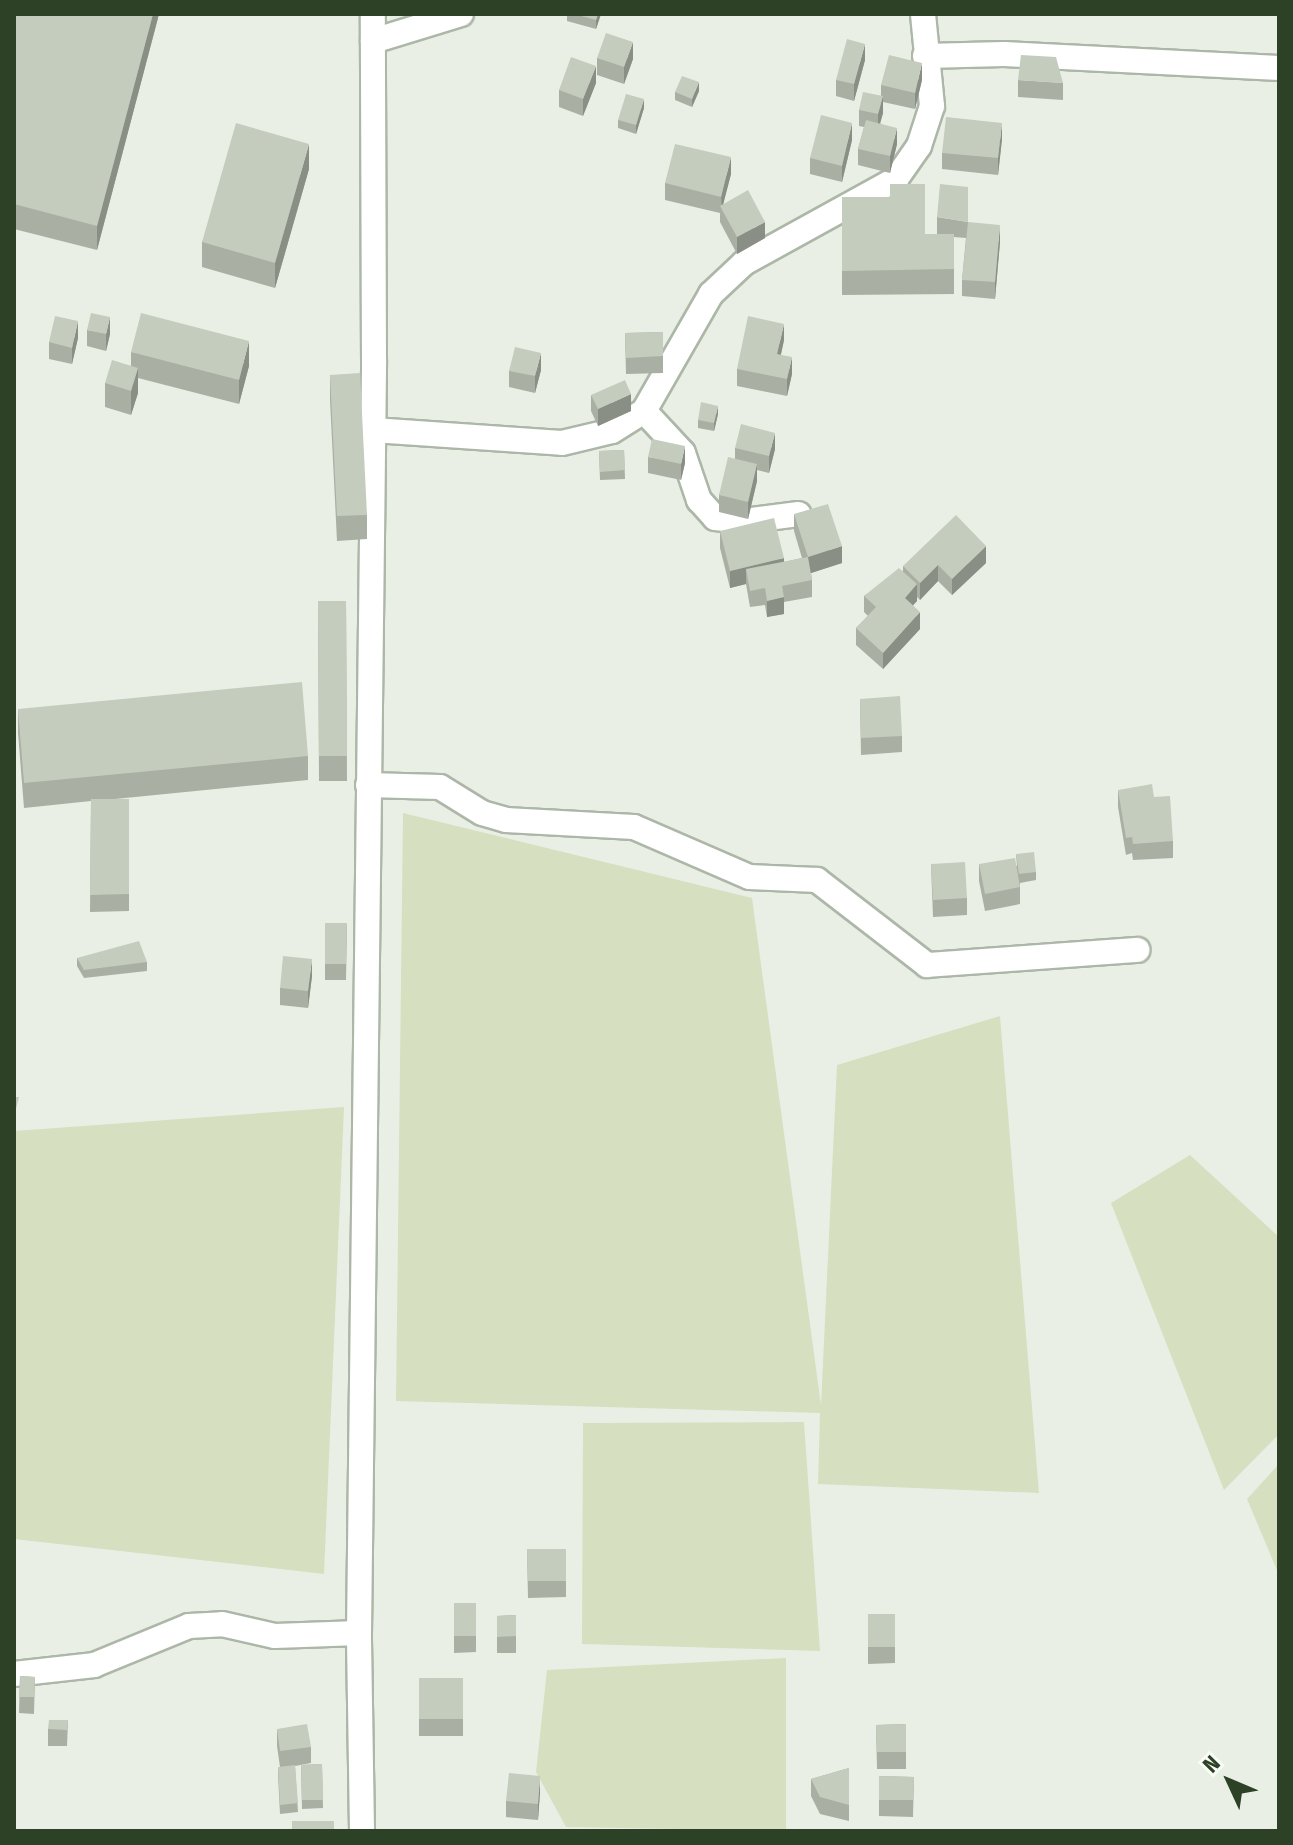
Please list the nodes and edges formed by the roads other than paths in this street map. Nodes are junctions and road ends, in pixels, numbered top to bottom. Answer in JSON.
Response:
{"nodes":[{"id":1,"x":373,"y":14,"type":"edge"},
{"id":2,"x":461,"y":14,"type":"edge"},
{"id":3,"x":923,"y":14,"type":"edge"},
{"id":4,"x":373,"y":41,"type":"junction"},
{"id":5,"x":925,"y":56,"type":"junction"},
{"id":6,"x":1279,"y":68,"type":"edge"},
{"id":7,"x":644,"y":411,"type":"junction"},
{"id":8,"x":373,"y":430,"type":"junction"},
{"id":9,"x":799,"y":514,"type":"edge"},
{"id":10,"x":368,"y":785,"type":"junction"},
{"id":11,"x":1137,"y":950,"type":"dead end"},
{"id":12,"x":359,"y":1633,"type":"junction"},
{"id":13,"x":14,"y":1674,"type":"edge"},
{"id":14,"x":362,"y":1831,"type":"edge"}],
"edges":[{"from":1,"to":4,"type":"street"},
{"from":2,"to":4,"type":"street"},
{"from":3,"to":5,"type":"street"},
{"from":4,"to":8,"type":"street"},
{"from":5,"to":6,"type":"street"},
{"from":5,"to":7,"type":"street"},
{"from":7,"to":8,"type":"street"},
{"from":7,"to":9,"type":"street"},
{"from":8,"to":10,"type":"street"},
{"from":10,"to":11,"type":"street"},
{"from":10,"to":12,"type":"street"},
{"from":12,"to":13,"type":"street"},
{"from":12,"to":14,"type":"street"}]}
